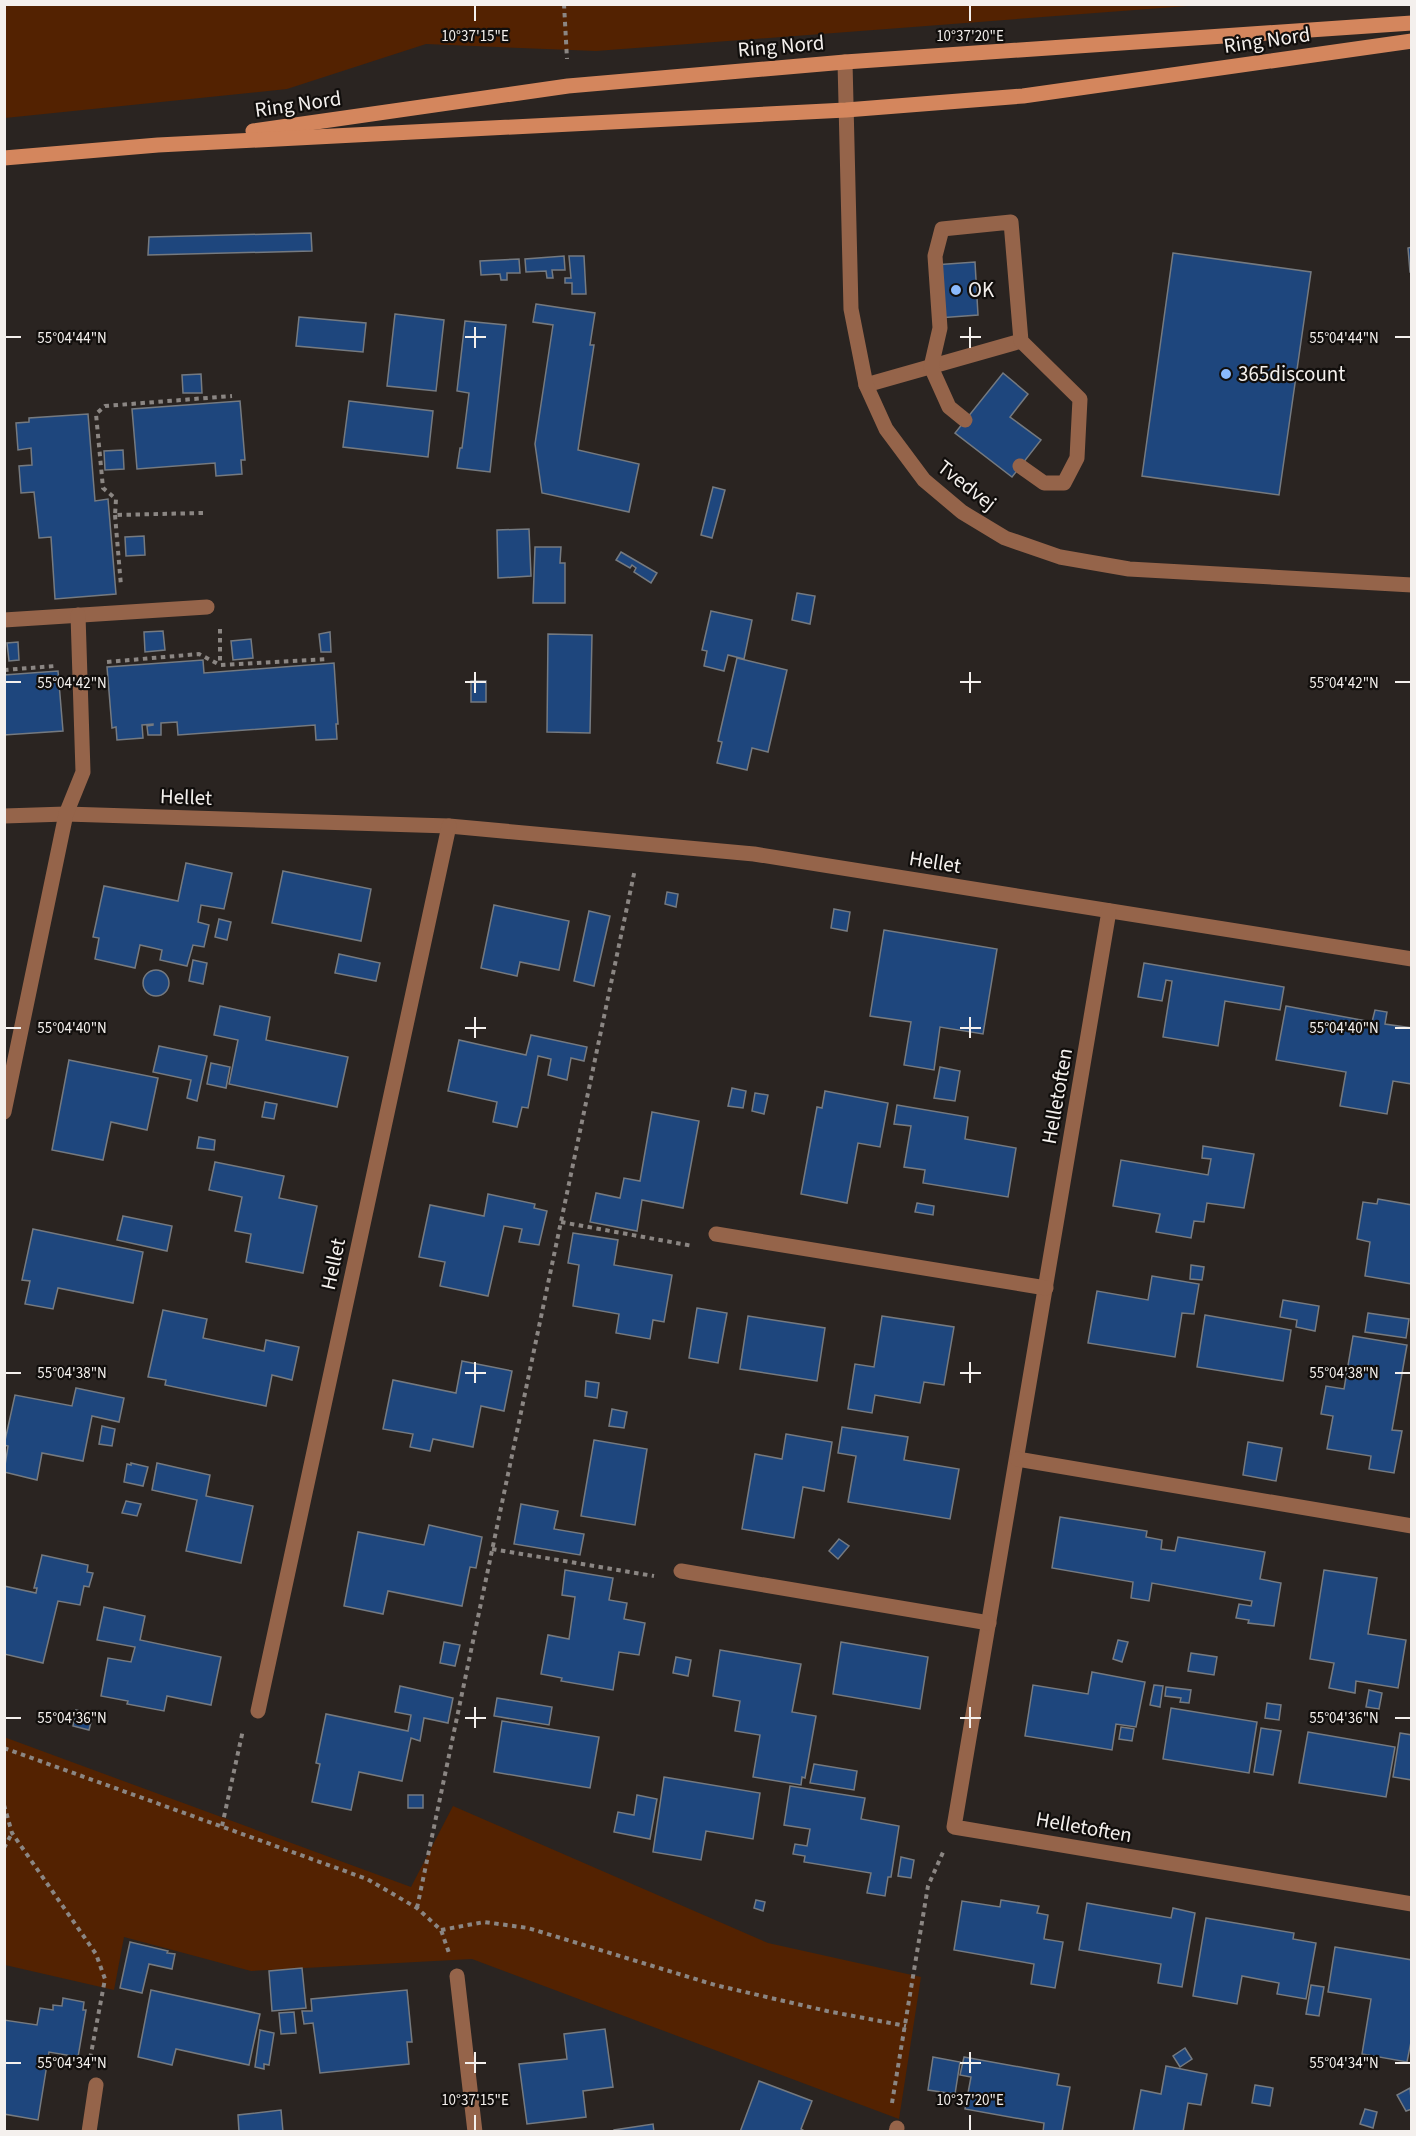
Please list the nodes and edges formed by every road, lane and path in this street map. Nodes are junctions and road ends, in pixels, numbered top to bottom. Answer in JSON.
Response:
{"nodes":[{"id":1,"x":564,"y":4,"type":"edge"},
{"id":2,"x":1412,"y":22,"type":"edge"},
{"id":3,"x":1412,"y":40,"type":"edge"},
{"id":4,"x":845,"y":62,"type":"junction"},
{"id":5,"x":568,"y":86,"type":"junction"},
{"id":6,"x":846,"y":111,"type":"junction"},
{"id":7,"x":158,"y":145,"type":"junction"},
{"id":8,"x":4,"y":158,"type":"edge"},
{"id":9,"x":1021,"y":341,"type":"junction"},
{"id":10,"x":931,"y":367,"type":"junction"},
{"id":11,"x":866,"y":385,"type":"junction"},
{"id":12,"x":232,"y":396,"type":"dead end"},
{"id":13,"x":965,"y":420,"type":"dead end"},
{"id":14,"x":1020,"y":466,"type":"dead end"},
{"id":15,"x":203,"y":513,"type":"dead end"},
{"id":16,"x":115,"y":515,"type":"junction"},
{"id":17,"x":1412,"y":585,"type":"edge"},
{"id":18,"x":207,"y":607,"type":"dead end"},
{"id":19,"x":123,"y":612,"type":"junction"},
{"id":20,"x":78,"y":615,"type":"junction"},
{"id":21,"x":4,"y":620,"type":"edge"},
{"id":22,"x":327,"y":659,"type":"dead end"},
{"id":23,"x":79,"y":665,"type":"junction"},
{"id":24,"x":4,"y":670,"type":"edge"},
{"id":25,"x":66,"y":814,"type":"junction"},
{"id":26,"x":4,"y":816,"type":"edge"},
{"id":27,"x":449,"y":826,"type":"junction"},
{"id":28,"x":640,"y":843,"type":"junction"},
{"id":29,"x":1109,"y":911,"type":"junction"},
{"id":30,"x":1412,"y":959,"type":"edge"},
{"id":31,"x":4,"y":1112,"type":"edge"},
{"id":32,"x":561,"y":1222,"type":"junction"},
{"id":33,"x":716,"y":1234,"type":"joint"},
{"id":34,"x":1046,"y":1288,"type":"junction"},
{"id":35,"x":1017,"y":1459,"type":"junction"},
{"id":36,"x":1412,"y":1526,"type":"edge"},
{"id":37,"x":492,"y":1549,"type":"junction"},
{"id":38,"x":681,"y":1571,"type":"joint"},
{"id":39,"x":989,"y":1623,"type":"junction"},
{"id":40,"x":258,"y":1711,"type":"joint"},
{"id":41,"x":4,"y":1748,"type":"edge"},
{"id":42,"x":4,"y":1805,"type":"edge"},
{"id":43,"x":222,"y":1826,"type":"junction"},
{"id":44,"x":954,"y":1827,"type":"junction"},
{"id":45,"x":12,"y":1833,"type":"junction"},
{"id":46,"x":4,"y":1848,"type":"edge"},
{"id":47,"x":1412,"y":1904,"type":"edge"},
{"id":48,"x":417,"y":1908,"type":"junction"},
{"id":49,"x":441,"y":1930,"type":"junction"},
{"id":50,"x":457,"y":1976,"type":"joint"},
{"id":51,"x":906,"y":2026,"type":"junction"},
{"id":52,"x":96,"y":2085,"type":"joint"},
{"id":53,"x":896,"y":2130,"type":"edge"},
{"id":54,"x":89,"y":2132,"type":"edge"},
{"id":55,"x":475,"y":2132,"type":"edge"}],
"edges":[{"from":1,"to":5,"type":"path"},
{"from":2,"to":4,"type":"main road","name":"Ring Nord"},
{"from":3,"to":6,"type":"main road","name":"Ring Nord"},
{"from":4,"to":5,"type":"main road","name":"Ring Nord"},
{"from":4,"to":6,"type":"street","name":"Tvedvej"},
{"from":5,"to":7,"type":"main road","name":"Ring Nord"},
{"from":6,"to":7,"type":"main road","name":"Ring Nord"},
{"from":6,"to":11,"type":"street","name":"Tvedvej"},
{"from":7,"to":8,"type":"main road","name":"Ring Nord"},
{"from":9,"to":10,"type":"street"},
{"from":9,"to":10,"type":"street"},
{"from":9,"to":14,"type":"street"},
{"from":10,"to":11,"type":"street"},
{"from":10,"to":13,"type":"street"},
{"from":11,"to":17,"type":"street","name":"Tvedvej"},
{"from":12,"to":16,"type":"path"},
{"from":15,"to":16,"type":"path"},
{"from":16,"to":19,"type":"path"},
{"from":18,"to":19,"type":"street"},
{"from":19,"to":20,"type":"street"},
{"from":20,"to":21,"type":"street"},
{"from":20,"to":23,"type":"street"},
{"from":22,"to":23,"type":"path"},
{"from":23,"to":24,"type":"path"},
{"from":23,"to":25,"type":"street"},
{"from":25,"to":26,"type":"street","name":"Hellet"},
{"from":25,"to":27,"type":"street","name":"Hellet"},
{"from":25,"to":31,"type":"street"},
{"from":27,"to":28,"type":"street","name":"Hellet"},
{"from":27,"to":40,"type":"street","name":"Hellet"},
{"from":28,"to":29,"type":"street","name":"Hellet"},
{"from":28,"to":32,"type":"path"},
{"from":29,"to":30,"type":"street","name":"Hellet"},
{"from":29,"to":34,"type":"street","name":"Helletoften"},
{"from":32,"to":33,"type":"path"},
{"from":32,"to":37,"type":"path"},
{"from":33,"to":34,"type":"street"},
{"from":34,"to":35,"type":"street","name":"Helletoften"},
{"from":35,"to":36,"type":"street"},
{"from":35,"to":39,"type":"street","name":"Helletoften"},
{"from":37,"to":38,"type":"path"},
{"from":37,"to":48,"type":"path"},
{"from":38,"to":39,"type":"street"},
{"from":39,"to":44,"type":"street","name":"Helletoften"},
{"from":40,"to":43,"type":"path"},
{"from":41,"to":43,"type":"path"},
{"from":42,"to":45,"type":"path"},
{"from":43,"to":48,"type":"path"},
{"from":44,"to":47,"type":"street","name":"Helletoften"},
{"from":44,"to":51,"type":"path"},
{"from":45,"to":46,"type":"path"},
{"from":45,"to":52,"type":"path"},
{"from":48,"to":49,"type":"path"},
{"from":49,"to":50,"type":"path"},
{"from":49,"to":51,"type":"path"},
{"from":50,"to":55,"type":"street"},
{"from":51,"to":53,"type":"path"},
{"from":52,"to":54,"type":"street"}]}
